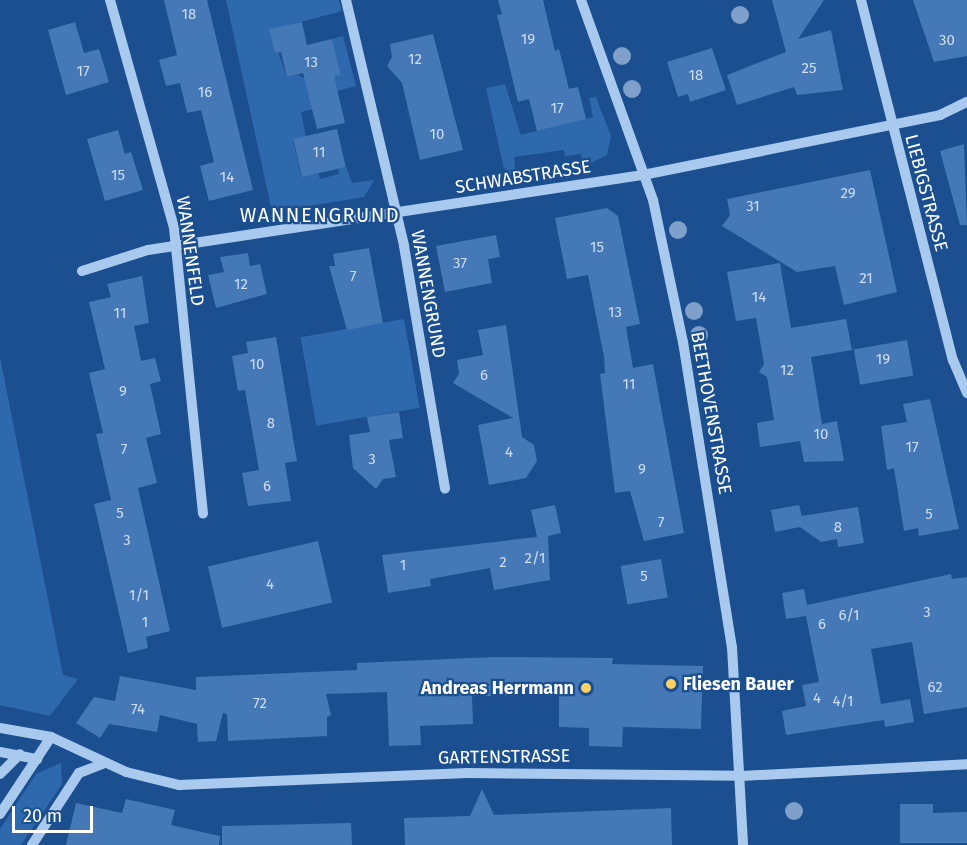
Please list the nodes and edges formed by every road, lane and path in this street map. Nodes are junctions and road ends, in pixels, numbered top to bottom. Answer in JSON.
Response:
{"nodes":[{"id":1,"x":110,"y":0,"type":"edge"},
{"id":2,"x":346,"y":0,"type":"edge"},
{"id":3,"x":582,"y":0,"type":"edge"},
{"id":4,"x":861,"y":0,"type":"edge"},
{"id":5,"x":967,"y":102,"type":"edge"},
{"id":6,"x":890,"y":124,"type":"junction"},
{"id":7,"x":643,"y":175,"type":"junction"},
{"id":8,"x":396,"y":214,"type":"junction"},
{"id":9,"x":176,"y":247,"type":"junction"},
{"id":10,"x":82,"y":271,"type":"dead end"},
{"id":11,"x":967,"y":393,"type":"edge"},
{"id":12,"x":445,"y":489,"type":"dead end"},
{"id":13,"x":203,"y":514,"type":"dead end"},
{"id":14,"x":0,"y":728,"type":"edge"},
{"id":15,"x":51,"y":737,"type":"junction"},
{"id":16,"x":0,"y":752,"type":"edge"},
{"id":17,"x":20,"y":754,"type":"junction"},
{"id":18,"x":37,"y":759,"type":"junction"},
{"id":19,"x":103,"y":764,"type":"junction"},
{"id":20,"x":967,"y":764,"type":"edge"},
{"id":21,"x":0,"y":774,"type":"edge"},
{"id":22,"x":741,"y":777,"type":"junction"},
{"id":23,"x":0,"y":814,"type":"edge"},
{"id":24,"x":32,"y":845,"type":"edge"},
{"id":25,"x":743,"y":845,"type":"edge"}],
"edges":[{"from":1,"to":9,"type":"street","name":"WANNENFELD"},
{"from":2,"to":8,"type":"street","name":"WANNENGRUND"},
{"from":3,"to":7,"type":"street","name":"BEETHOVENSTRASSE"},
{"from":4,"to":6,"type":"street","name":"LIEBIGSTRASSE"},
{"from":5,"to":6,"type":"street","name":"SCHWABSTRASSE"},
{"from":6,"to":7,"type":"street","name":"SCHWABSTRASSE"},
{"from":6,"to":11,"type":"street","name":"LIEBIGSTRASSE"},
{"from":7,"to":8,"type":"street","name":"SCHWABSTRASSE"},
{"from":7,"to":22,"type":"street","name":"BEETHOVENSTRASSE"},
{"from":8,"to":9,"type":"street","name":"SCHWABSTRASSE"},
{"from":8,"to":12,"type":"street","name":"WANNENGRUND"},
{"from":9,"to":10,"type":"street","name":"SCHWABSTRASSE"},
{"from":9,"to":13,"type":"street","name":"WANNENFELD"},
{"from":14,"to":15,"type":"street","name":"GARTENSTRASSE"},
{"from":15,"to":18,"type":"street"},
{"from":15,"to":19,"type":"street","name":"GARTENSTRASSE"},
{"from":16,"to":17,"type":"street"},
{"from":17,"to":18,"type":"street"},
{"from":17,"to":21,"type":"street"},
{"from":18,"to":23,"type":"street"},
{"from":19,"to":22,"type":"street","name":"GARTENSTRASSE"},
{"from":19,"to":24,"type":"street"},
{"from":20,"to":22,"type":"street","name":"GARTENSTRASSE"},
{"from":22,"to":25,"type":"street","name":"BEETHOVENSTRASSE"}]}
